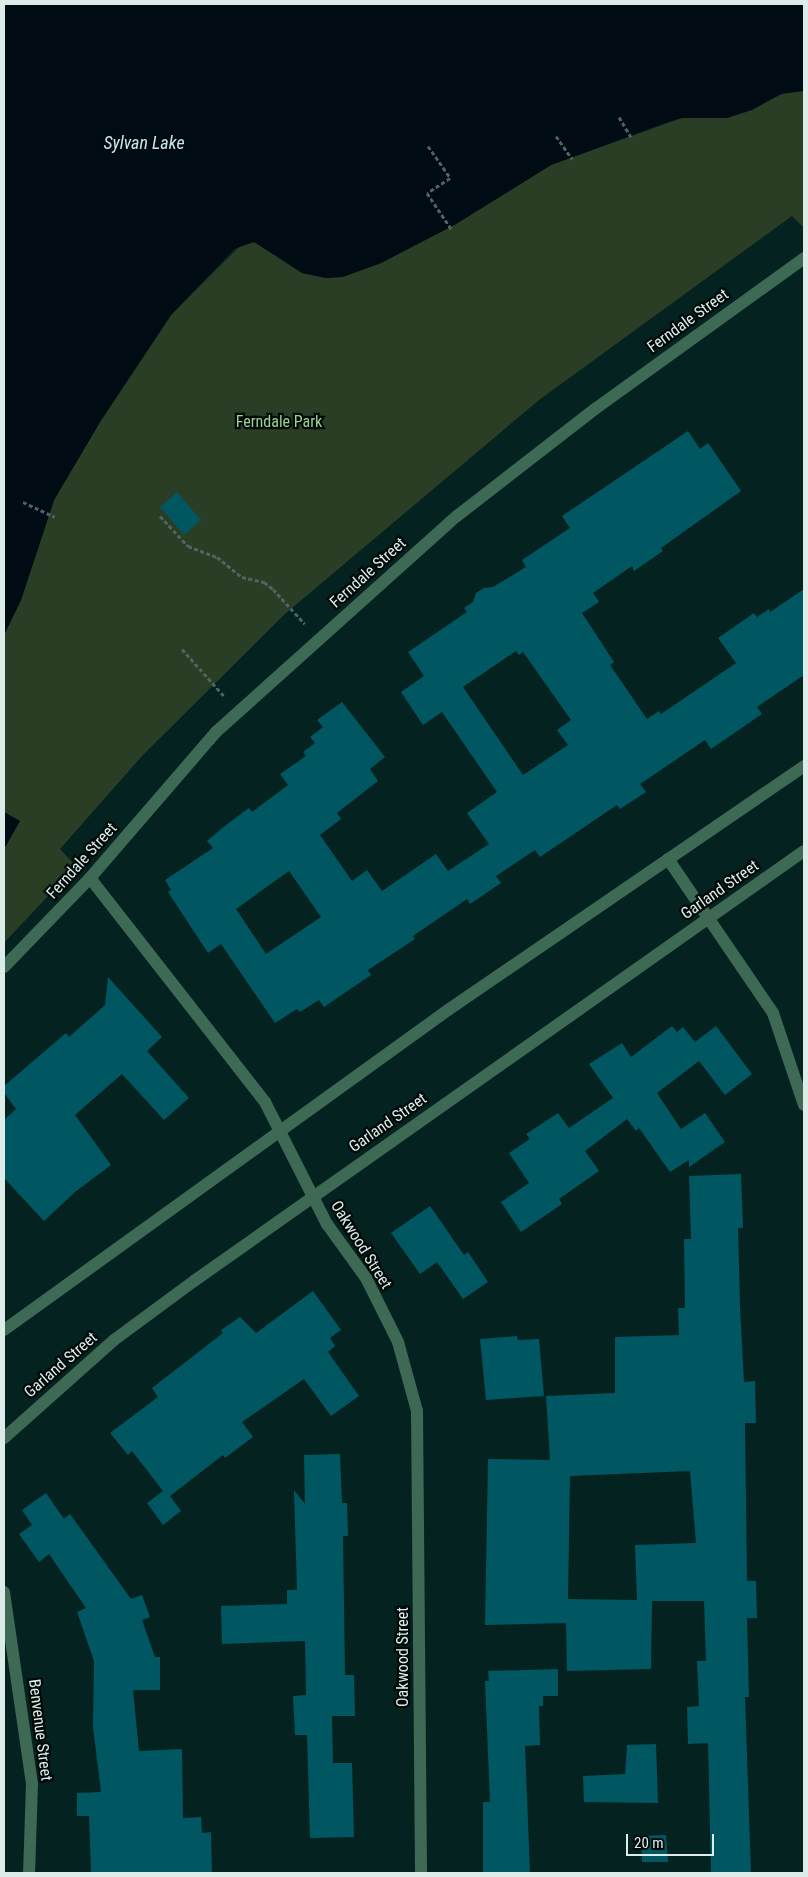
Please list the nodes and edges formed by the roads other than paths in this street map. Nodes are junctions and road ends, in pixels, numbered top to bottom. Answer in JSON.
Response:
{"nodes":[{"id":1,"x":804,"y":258,"type":"edge"},
{"id":2,"x":804,"y":766,"type":"edge"},
{"id":3,"x":804,"y":851,"type":"edge"},
{"id":4,"x":668,"y":859,"type":"junction"},
{"id":5,"x":90,"y":878,"type":"junction"},
{"id":6,"x":707,"y":918,"type":"junction"},
{"id":7,"x":4,"y":967,"type":"edge"},
{"id":8,"x":804,"y":1105,"type":"edge"},
{"id":9,"x":279,"y":1131,"type":"junction"},
{"id":10,"x":312,"y":1196,"type":"junction"},
{"id":11,"x":4,"y":1330,"type":"edge"},
{"id":12,"x":4,"y":1438,"type":"edge"},
{"id":13,"x":4,"y":1592,"type":"edge"},
{"id":14,"x":29,"y":1873,"type":"edge"},
{"id":15,"x":421,"y":1873,"type":"edge"}],
"edges":[{"from":1,"to":5,"type":"street","name":"Ferndale Street"},
{"from":2,"to":4,"type":"street"},
{"from":3,"to":6,"type":"street","name":"Garland Street"},
{"from":4,"to":6,"type":"street"},
{"from":4,"to":9,"type":"street"},
{"from":5,"to":7,"type":"street","name":"Ferndale Street"},
{"from":5,"to":9,"type":"street","name":"Oakwood Street"},
{"from":6,"to":8,"type":"street"},
{"from":6,"to":10,"type":"street","name":"Garland Street"},
{"from":9,"to":10,"type":"street","name":"Oakwood Street"},
{"from":9,"to":11,"type":"street"},
{"from":10,"to":12,"type":"street","name":"Garland Street"},
{"from":10,"to":15,"type":"street","name":"Oakwood Street"},
{"from":13,"to":14,"type":"street","name":"Benvenue Street"}]}
